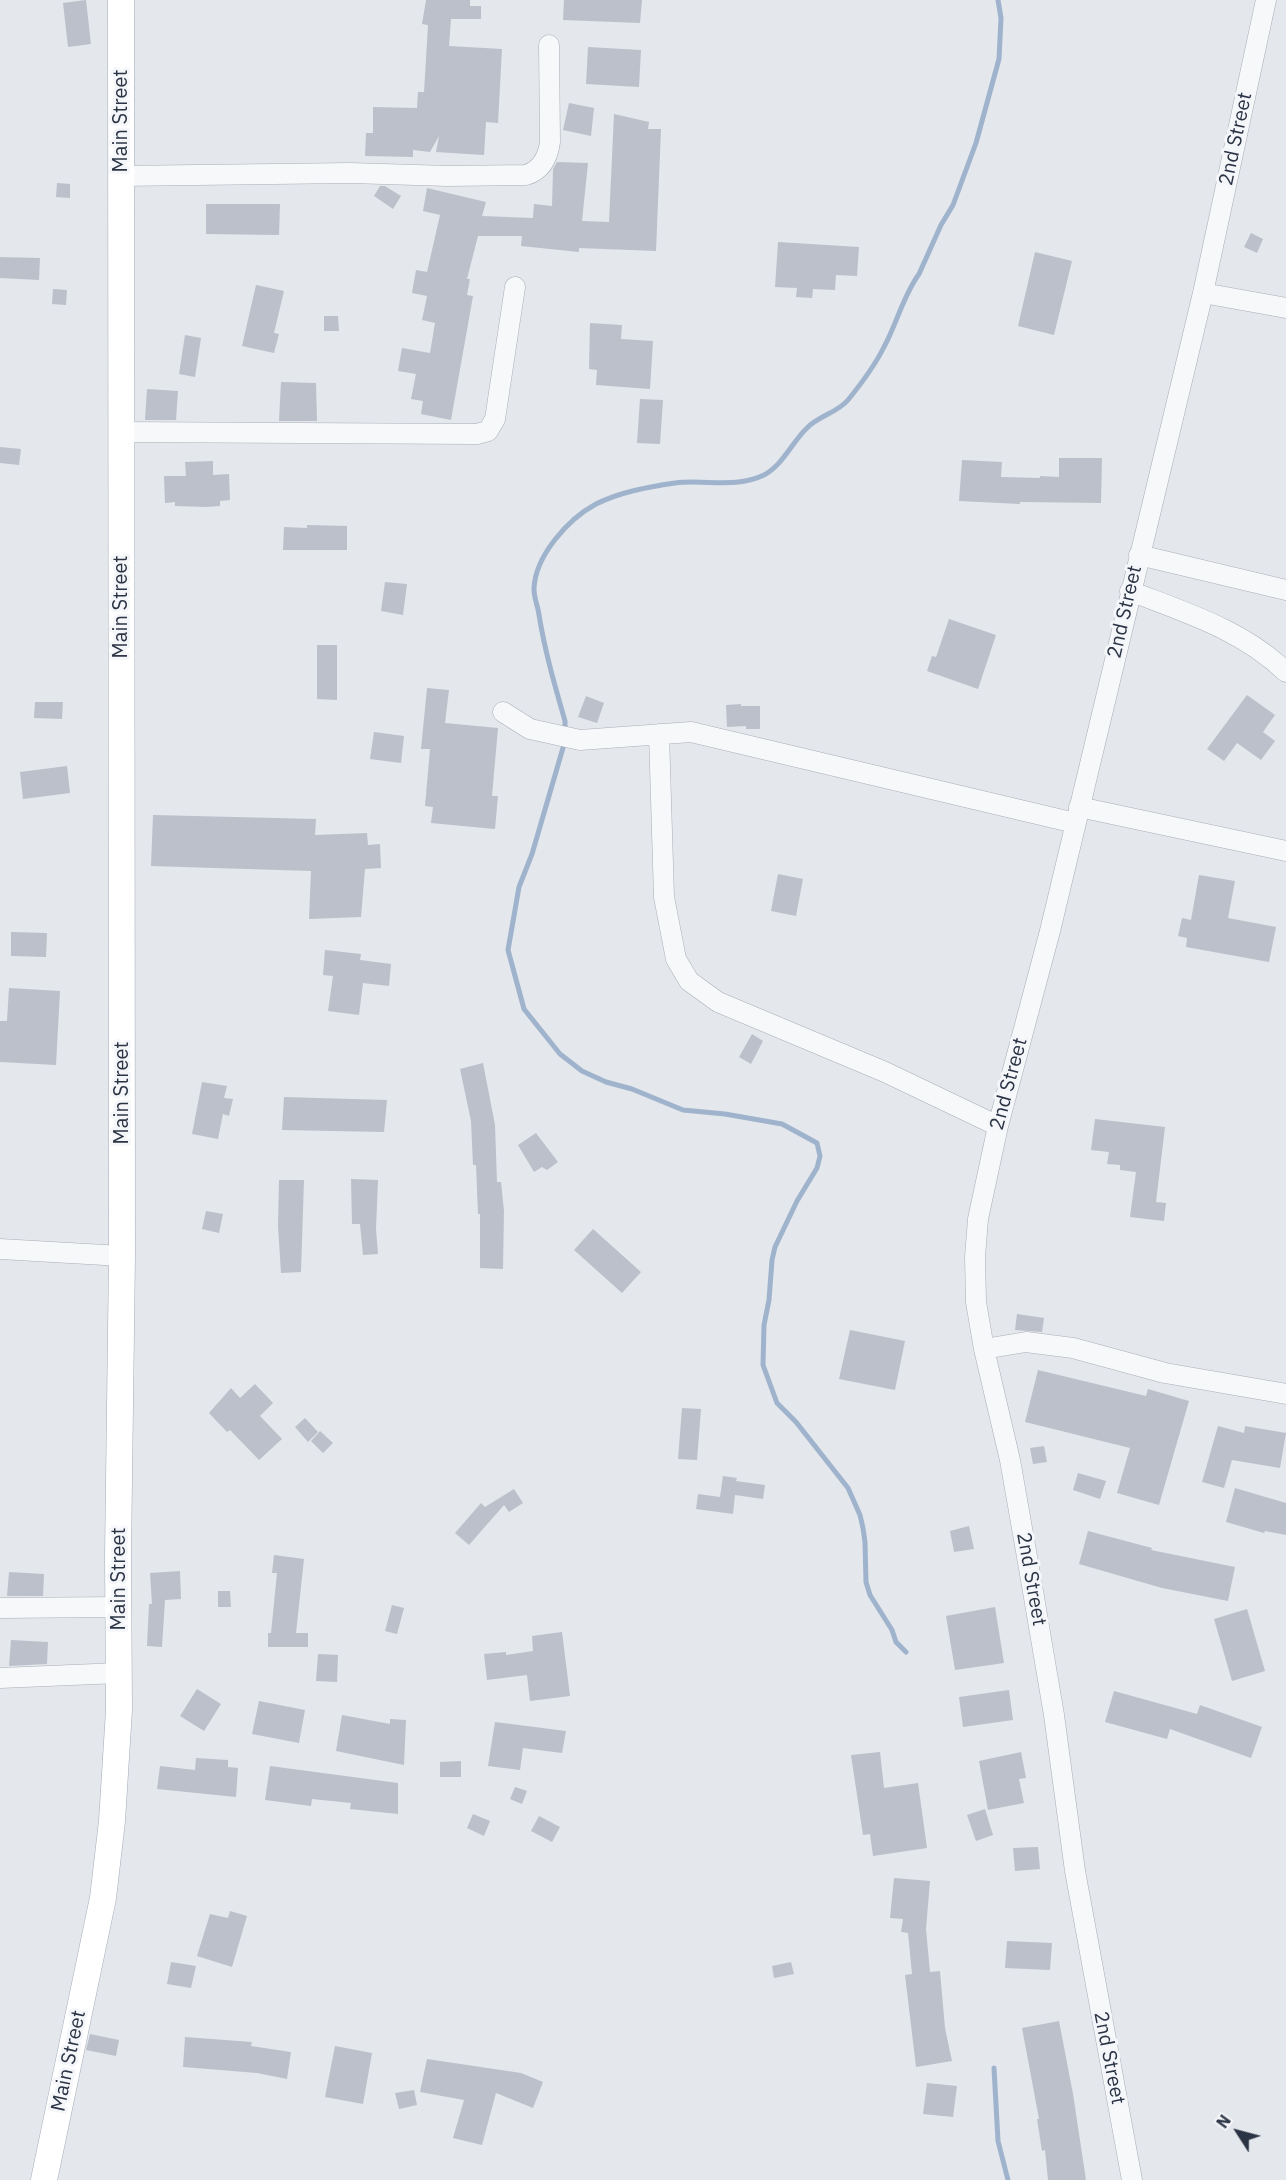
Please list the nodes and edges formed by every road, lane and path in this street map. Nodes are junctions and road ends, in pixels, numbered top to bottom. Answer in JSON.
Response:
{"nodes":[{"id":1,"x":121,"y":0,"type":"edge"},
{"id":2,"x":1266,"y":0,"type":"edge"},
{"id":3,"x":549,"y":45,"type":"dead end"},
{"id":4,"x":120,"y":176,"type":"junction"},
{"id":5,"x":514,"y":288,"type":"dead end"},
{"id":6,"x":1203,"y":292,"type":"junction"},
{"id":7,"x":1286,"y":308,"type":"edge"},
{"id":8,"x":121,"y":432,"type":"junction"},
{"id":9,"x":1139,"y":555,"type":"junction"},
{"id":10,"x":1286,"y":590,"type":"edge"},
{"id":11,"x":1130,"y":591,"type":"junction"},
{"id":12,"x":1286,"y":672,"type":"edge"},
{"id":13,"x":503,"y":712,"type":"dead end"},
{"id":14,"x":659,"y":734,"type":"junction"},
{"id":15,"x":1077,"y":815,"type":"junction"},
{"id":16,"x":1286,"y":852,"type":"edge"},
{"id":17,"x":998,"y":1126,"type":"junction"},
{"id":18,"x":0,"y":1249,"type":"edge"},
{"id":19,"x":122,"y":1256,"type":"junction"},
{"id":20,"x":984,"y":1349,"type":"junction"},
{"id":21,"x":1286,"y":1394,"type":"edge"},
{"id":22,"x":118,"y":1607,"type":"junction"},
{"id":23,"x":0,"y":1608,"type":"edge"},
{"id":24,"x":119,"y":1673,"type":"junction"},
{"id":25,"x":0,"y":1678,"type":"edge"},
{"id":26,"x":44,"y":2180,"type":"edge"},
{"id":27,"x":1132,"y":2180,"type":"edge"}],
"edges":[{"from":1,"to":4,"type":"main road","name":"Main Street"},
{"from":2,"to":6,"type":"street","name":"2nd Street"},
{"from":3,"to":4,"type":"street"},
{"from":4,"to":8,"type":"main road","name":"Main Street"},
{"from":5,"to":8,"type":"street"},
{"from":6,"to":7,"type":"street"},
{"from":6,"to":9,"type":"street","name":"2nd Street"},
{"from":8,"to":19,"type":"main road","name":"Main Street"},
{"from":9,"to":10,"type":"street"},
{"from":9,"to":11,"type":"street","name":"2nd Street"},
{"from":11,"to":12,"type":"street"},
{"from":11,"to":15,"type":"street","name":"2nd Street"},
{"from":13,"to":14,"type":"street"},
{"from":14,"to":15,"type":"street"},
{"from":14,"to":17,"type":"street"},
{"from":15,"to":16,"type":"street"},
{"from":15,"to":17,"type":"street","name":"2nd Street"},
{"from":17,"to":20,"type":"street","name":"2nd Street"},
{"from":18,"to":19,"type":"street"},
{"from":19,"to":22,"type":"main road","name":"Main Street"},
{"from":20,"to":21,"type":"street"},
{"from":20,"to":27,"type":"street","name":"2nd Street"},
{"from":22,"to":23,"type":"street"},
{"from":22,"to":24,"type":"main road","name":"Main Street"},
{"from":24,"to":25,"type":"street"},
{"from":24,"to":26,"type":"main road","name":"Main Street"}]}
